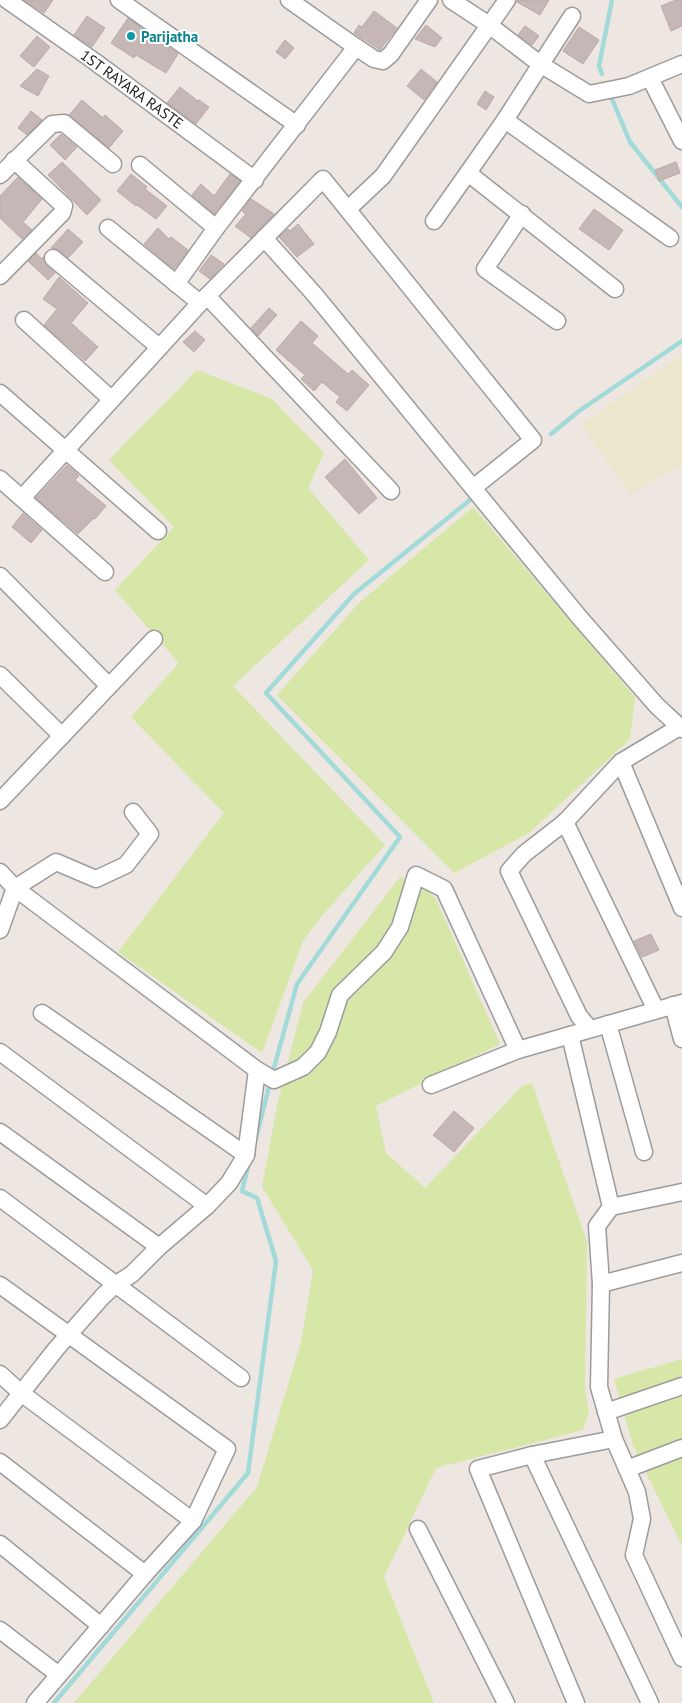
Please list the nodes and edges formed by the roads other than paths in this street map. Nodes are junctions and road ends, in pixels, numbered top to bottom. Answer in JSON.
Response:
{"nodes":[{"id":1,"x":7,"y":0,"type":"edge"},
{"id":2,"x":119,"y":0,"type":"edge"},
{"id":3,"x":289,"y":0,"type":"edge"},
{"id":4,"x":429,"y":0,"type":"edge"},
{"id":5,"x":451,"y":0,"type":"edge"},
{"id":6,"x":507,"y":0,"type":"edge"},
{"id":7,"x":572,"y":16,"type":"dead end"},
{"id":8,"x":489,"y":25,"type":"junction"},
{"id":9,"x":356,"y":47,"type":"junction"},
{"id":10,"x":540,"y":64,"type":"junction"},
{"id":11,"x":682,"y":64,"type":"edge"},
{"id":12,"x":650,"y":78,"type":"junction"},
{"id":13,"x":505,"y":120,"type":"junction"},
{"id":14,"x":297,"y":125,"type":"junction"},
{"id":15,"x":682,"y":141,"type":"edge"},
{"id":16,"x":14,"y":160,"type":"junction"},
{"id":17,"x":113,"y":164,"type":"dead end"},
{"id":18,"x":140,"y":165,"type":"dead end"},
{"id":19,"x":468,"y":173,"type":"junction"},
{"id":20,"x":0,"y":175,"type":"edge"},
{"id":21,"x":255,"y":180,"type":"junction"},
{"id":22,"x":348,"y":209,"type":"junction"},
{"id":23,"x":522,"y":214,"type":"junction"},
{"id":24,"x":434,"y":221,"type":"dead end"},
{"id":25,"x":108,"y":228,"type":"dead end"},
{"id":26,"x":216,"y":228,"type":"junction"},
{"id":27,"x":264,"y":238,"type":"junction"},
{"id":28,"x":670,"y":238,"type":"dead end"},
{"id":29,"x":53,"y":258,"type":"dead end"},
{"id":30,"x":0,"y":276,"type":"edge"},
{"id":31,"x":176,"y":284,"type":"junction"},
{"id":32,"x":615,"y":288,"type":"dead end"},
{"id":33,"x":203,"y":299,"type":"junction"},
{"id":34,"x":24,"y":320,"type":"dead end"},
{"id":35,"x":557,"y":321,"type":"dead end"},
{"id":36,"x":160,"y":347,"type":"junction"},
{"id":37,"x":0,"y":394,"type":"edge"},
{"id":38,"x":111,"y":400,"type":"junction"},
{"id":39,"x":66,"y":451,"type":"junction"},
{"id":40,"x":0,"y":480,"type":"edge"},
{"id":41,"x":473,"y":488,"type":"junction"},
{"id":42,"x":391,"y":490,"type":"dead end"},
{"id":43,"x":22,"y":498,"type":"junction"},
{"id":44,"x":158,"y":531,"type":"dead end"},
{"id":45,"x":105,"y":572,"type":"dead end"},
{"id":46,"x":0,"y":576,"type":"edge"},
{"id":47,"x":154,"y":639,"type":"dead end"},
{"id":48,"x":0,"y":675,"type":"edge"},
{"id":49,"x":109,"y":686,"type":"junction"},
{"id":50,"x":681,"y":727,"type":"edge"},
{"id":51,"x":62,"y":736,"type":"junction"},
{"id":52,"x":621,"y":762,"type":"junction"},
{"id":53,"x":0,"y":801,"type":"edge"},
{"id":54,"x":133,"y":812,"type":"dead end"},
{"id":55,"x":565,"y":822,"type":"junction"},
{"id":56,"x":0,"y":872,"type":"edge"},
{"id":57,"x":15,"y":888,"type":"junction"},
{"id":58,"x":682,"y":908,"type":"edge"},
{"id":59,"x":0,"y":930,"type":"edge"},
{"id":60,"x":677,"y":1004,"type":"edge"},
{"id":61,"x":656,"y":1010,"type":"junction"},
{"id":62,"x":42,"y":1013,"type":"dead end"},
{"id":63,"x":608,"y":1024,"type":"junction"},
{"id":64,"x":590,"y":1029,"type":"junction"},
{"id":65,"x":570,"y":1035,"type":"junction"},
{"id":66,"x":682,"y":1039,"type":"edge"},
{"id":67,"x":518,"y":1050,"type":"junction"},
{"id":68,"x":0,"y":1052,"type":"edge"},
{"id":69,"x":265,"y":1075,"type":"junction"},
{"id":70,"x":432,"y":1085,"type":"dead end"},
{"id":71,"x":0,"y":1132,"type":"edge"},
{"id":72,"x":644,"y":1152,"type":"dead end"},
{"id":73,"x":246,"y":1155,"type":"junction"},
{"id":74,"x":682,"y":1192,"type":"edge"},
{"id":75,"x":0,"y":1198,"type":"edge"},
{"id":76,"x":207,"y":1206,"type":"junction"},
{"id":77,"x":612,"y":1207,"type":"junction"},
{"id":78,"x":159,"y":1247,"type":"junction"},
{"id":79,"x":681,"y":1266,"type":"edge"},
{"id":80,"x":601,"y":1284,"type":"junction"},
{"id":81,"x":0,"y":1285,"type":"edge"},
{"id":82,"x":115,"y":1285,"type":"junction"},
{"id":83,"x":68,"y":1335,"type":"junction"},
{"id":84,"x":0,"y":1374,"type":"edge"},
{"id":85,"x":241,"y":1378,"type":"dead end"},
{"id":86,"x":682,"y":1386,"type":"edge"},
{"id":87,"x":21,"y":1393,"type":"junction"},
{"id":88,"x":606,"y":1412,"type":"junction"},
{"id":89,"x":0,"y":1420,"type":"edge"},
{"id":90,"x":614,"y":1439,"type":"junction"},
{"id":91,"x":682,"y":1448,"type":"edge"},
{"id":92,"x":532,"y":1455,"type":"junction"},
{"id":93,"x":0,"y":1462,"type":"edge"},
{"id":94,"x":627,"y":1469,"type":"junction"},
{"id":95,"x":193,"y":1521,"type":"junction"},
{"id":96,"x":418,"y":1528,"type":"dead end"},
{"id":97,"x":0,"y":1544,"type":"edge"},
{"id":98,"x":145,"y":1574,"type":"junction"},
{"id":99,"x":101,"y":1626,"type":"junction"},
{"id":100,"x":0,"y":1630,"type":"edge"},
{"id":101,"x":682,"y":1658,"type":"edge"},
{"id":102,"x":59,"y":1675,"type":"junction"},
{"id":103,"x":35,"y":1703,"type":"edge"},
{"id":104,"x":506,"y":1703,"type":"edge"},
{"id":105,"x":576,"y":1703,"type":"edge"},
{"id":106,"x":650,"y":1703,"type":"edge"}],
"edges":[{"from":1,"to":21,"type":"street","name":"1ST RAYARA RASTE"},
{"from":2,"to":14,"type":"street"},
{"from":3,"to":9,"type":"street"},
{"from":4,"to":9,"type":"street"},
{"from":5,"to":8,"type":"street"},
{"from":6,"to":8,"type":"street"},
{"from":7,"to":10,"type":"street"},
{"from":8,"to":10,"type":"street"},
{"from":8,"to":22,"type":"street"},
{"from":9,"to":14,"type":"street"},
{"from":10,"to":12,"type":"street"},
{"from":10,"to":13,"type":"street"},
{"from":11,"to":12,"type":"street"},
{"from":12,"to":15,"type":"street"},
{"from":13,"to":19,"type":"street"},
{"from":13,"to":28,"type":"street"},
{"from":14,"to":21,"type":"street"},
{"from":16,"to":17,"type":"street"},
{"from":16,"to":20,"type":"street"},
{"from":16,"to":30,"type":"street"},
{"from":18,"to":26,"type":"street"},
{"from":19,"to":23,"type":"street"},
{"from":19,"to":24,"type":"street"},
{"from":21,"to":26,"type":"street"},
{"from":22,"to":27,"type":"street"},
{"from":22,"to":41,"type":"street"},
{"from":23,"to":32,"type":"street"},
{"from":23,"to":35,"type":"street"},
{"from":25,"to":31,"type":"street"},
{"from":26,"to":31,"type":"street"},
{"from":27,"to":33,"type":"street"},
{"from":27,"to":41,"type":"street"},
{"from":29,"to":36,"type":"street"},
{"from":31,"to":33,"type":"street"},
{"from":33,"to":36,"type":"street"},
{"from":33,"to":42,"type":"street"},
{"from":34,"to":38,"type":"street"},
{"from":36,"to":38,"type":"street"},
{"from":37,"to":39,"type":"street"},
{"from":38,"to":39,"type":"street"},
{"from":39,"to":43,"type":"street"},
{"from":39,"to":44,"type":"street"},
{"from":40,"to":43,"type":"street"},
{"from":41,"to":50,"type":"street"},
{"from":43,"to":45,"type":"street"},
{"from":46,"to":49,"type":"street"},
{"from":47,"to":49,"type":"street"},
{"from":48,"to":51,"type":"street"},
{"from":49,"to":51,"type":"street"},
{"from":50,"to":52,"type":"street"},
{"from":51,"to":53,"type":"street"},
{"from":52,"to":55,"type":"street"},
{"from":52,"to":58,"type":"street"},
{"from":54,"to":57,"type":"street"},
{"from":55,"to":61,"type":"street"},
{"from":55,"to":64,"type":"street"},
{"from":56,"to":57,"type":"street"},
{"from":57,"to":59,"type":"street"},
{"from":57,"to":69,"type":"street"},
{"from":60,"to":61,"type":"street"},
{"from":60,"to":66,"type":"street"},
{"from":61,"to":63,"type":"street"},
{"from":62,"to":73,"type":"street"},
{"from":63,"to":64,"type":"street"},
{"from":63,"to":72,"type":"street"},
{"from":64,"to":65,"type":"street"},
{"from":65,"to":67,"type":"street"},
{"from":65,"to":77,"type":"street"},
{"from":67,"to":69,"type":"street"},
{"from":67,"to":70,"type":"street"},
{"from":68,"to":76,"type":"street"},
{"from":69,"to":73,"type":"street"},
{"from":71,"to":78,"type":"street"},
{"from":73,"to":76,"type":"street"},
{"from":74,"to":77,"type":"street"},
{"from":75,"to":82,"type":"street"},
{"from":76,"to":78,"type":"street"},
{"from":77,"to":80,"type":"street"},
{"from":78,"to":82,"type":"street"},
{"from":79,"to":80,"type":"street"},
{"from":80,"to":88,"type":"street"},
{"from":81,"to":83,"type":"street"},
{"from":82,"to":83,"type":"street"},
{"from":82,"to":85,"type":"street"},
{"from":83,"to":87,"type":"street"},
{"from":83,"to":95,"type":"street"},
{"from":84,"to":87,"type":"street"},
{"from":86,"to":88,"type":"street"},
{"from":87,"to":89,"type":"street"},
{"from":87,"to":95,"type":"street"},
{"from":88,"to":90,"type":"street"},
{"from":90,"to":92,"type":"street"},
{"from":90,"to":94,"type":"street"},
{"from":91,"to":94,"type":"street"},
{"from":92,"to":105,"type":"street"},
{"from":92,"to":106,"type":"street"},
{"from":93,"to":98,"type":"street"},
{"from":94,"to":101,"type":"street"},
{"from":95,"to":98,"type":"street"},
{"from":96,"to":104,"type":"street"},
{"from":97,"to":99,"type":"street"},
{"from":98,"to":99,"type":"street"},
{"from":99,"to":102,"type":"street"},
{"from":100,"to":102,"type":"street"},
{"from":102,"to":103,"type":"street"}]}
